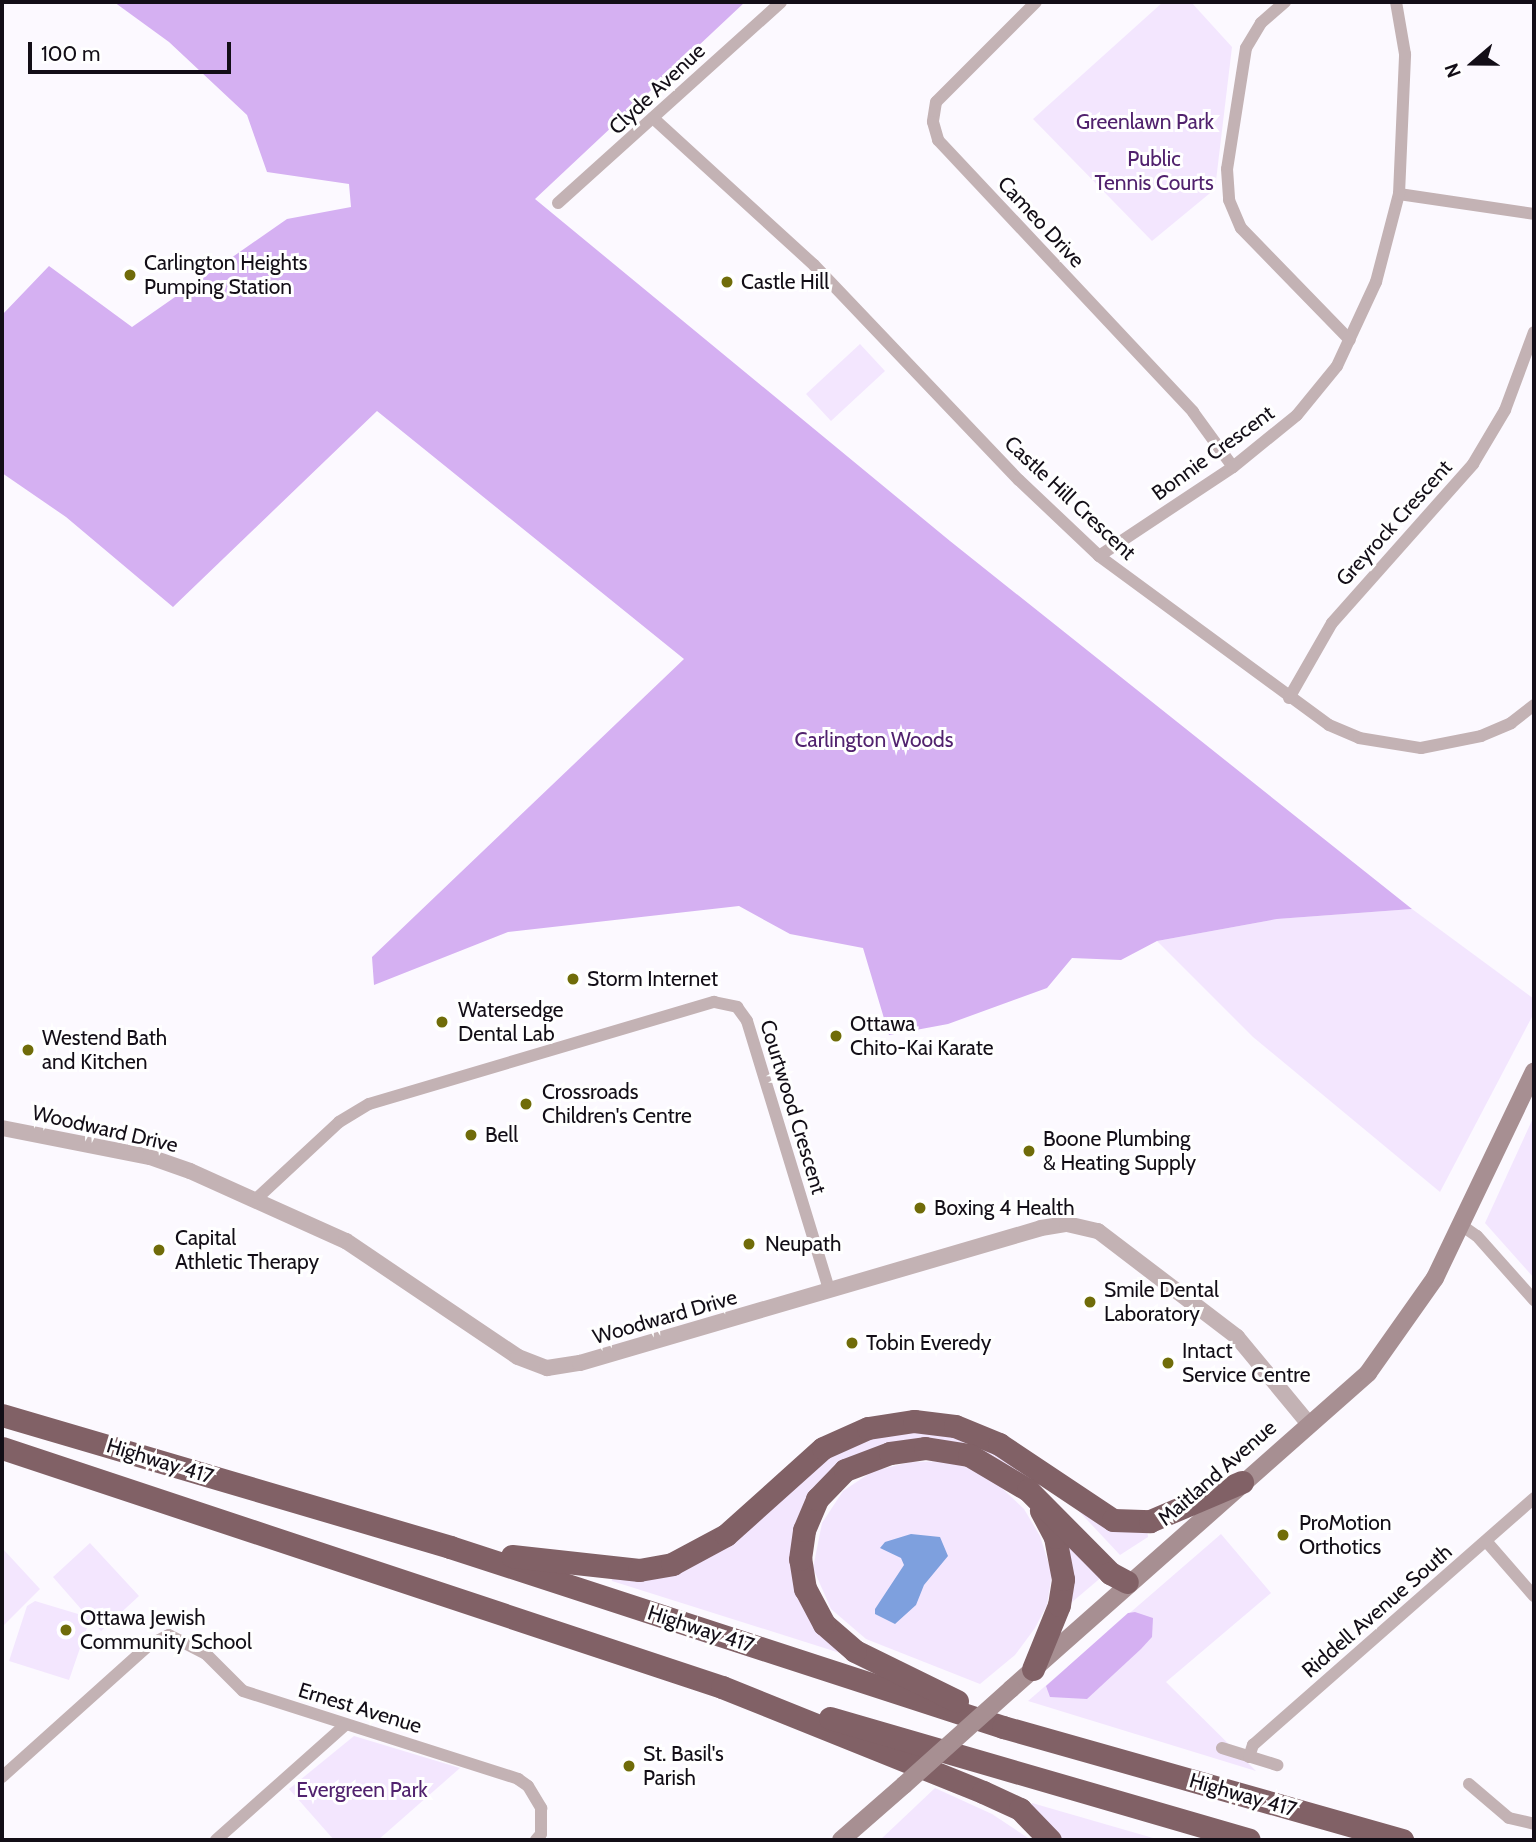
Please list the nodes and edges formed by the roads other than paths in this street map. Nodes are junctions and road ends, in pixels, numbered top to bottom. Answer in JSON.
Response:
{"nodes":[{"id":1,"x":781,"y":2,"type":"edge"},
{"id":2,"x":1036,"y":2,"type":"edge"},
{"id":3,"x":1285,"y":2,"type":"edge"},
{"id":4,"x":1396,"y":2,"type":"edge"},
{"id":5,"x":653,"y":118,"type":"junction"},
{"id":6,"x":1399,"y":194,"type":"junction"},
{"id":7,"x":558,"y":203,"type":"dead end"},
{"id":8,"x":1534,"y":214,"type":"edge"},
{"id":9,"x":1534,"y":332,"type":"edge"},
{"id":10,"x":1350,"y":340,"type":"junction"},
{"id":11,"x":1233,"y":467,"type":"junction"},
{"id":12,"x":1099,"y":556,"type":"junction"},
{"id":13,"x":1289,"y":698,"type":"junction"},
{"id":14,"x":1534,"y":705,"type":"edge"},
{"id":15,"x":1534,"y":1071,"type":"edge"},
{"id":16,"x":2,"y":1128,"type":"edge"},
{"id":17,"x":254,"y":1202,"type":"junction"},
{"id":18,"x":1461,"y":1225,"type":"junction"},
{"id":19,"x":829,"y":1290,"type":"junction"},
{"id":20,"x":1534,"y":1300,"type":"edge"},
{"id":21,"x":2,"y":1415,"type":"edge"},
{"id":22,"x":1309,"y":1424,"type":"junction"},
{"id":23,"x":2,"y":1448,"type":"edge"},
{"id":24,"x":1025,"y":1461,"type":"junction"},
{"id":25,"x":1242,"y":1482,"type":"junction"},
{"id":26,"x":1028,"y":1490,"type":"junction"},
{"id":27,"x":1534,"y":1498,"type":"edge"},
{"id":28,"x":1486,"y":1541,"type":"junction"},
{"id":29,"x":450,"y":1548,"type":"junction"},
{"id":30,"x":1127,"y":1582,"type":"junction"},
{"id":31,"x":1534,"y":1596,"type":"edge"},
{"id":32,"x":1033,"y":1669,"type":"junction"},
{"id":33,"x":722,"y":1688,"type":"junction"},
{"id":34,"x":345,"y":1725,"type":"junction"},
{"id":35,"x":1003,"y":1727,"type":"junction"},
{"id":36,"x":1222,"y":1748,"type":"dead end"},
{"id":37,"x":1249,"y":1757,"type":"junction"},
{"id":38,"x":1276,"y":1765,"type":"dead end"},
{"id":39,"x":2,"y":1777,"type":"edge"},
{"id":40,"x":1469,"y":1784,"type":"dead end"},
{"id":41,"x":1534,"y":1824,"type":"edge"},
{"id":42,"x":216,"y":1840,"type":"edge"},
{"id":43,"x":536,"y":1840,"type":"edge"},
{"id":44,"x":841,"y":1840,"type":"edge"},
{"id":45,"x":1050,"y":1840,"type":"edge"},
{"id":46,"x":1249,"y":1840,"type":"edge"},
{"id":47,"x":1402,"y":1840,"type":"edge"}],
"edges":[{"from":1,"to":5,"type":"street","name":"Clyde Avenue"},
{"from":2,"to":11,"type":"street","name":"Cameo Drive"},
{"from":3,"to":10,"type":"street"},
{"from":4,"to":6,"type":"street","name":"Bonnie Crescent"},
{"from":5,"to":7,"type":"street","name":"Clyde Avenue"},
{"from":5,"to":12,"type":"street","name":"Castle Hill Crescent"},
{"from":6,"to":8,"type":"street"},
{"from":6,"to":10,"type":"street","name":"Bonnie Crescent"},
{"from":9,"to":13,"type":"street","name":"Greyrock Crescent"},
{"from":10,"to":11,"type":"street","name":"Bonnie Crescent"},
{"from":11,"to":12,"type":"street","name":"Bonnie Crescent"},
{"from":12,"to":13,"type":"street","name":"Castle Hill Crescent"},
{"from":13,"to":14,"type":"street","name":"Castle Hill Crescent"},
{"from":15,"to":18,"type":"main road","name":"Maitland Avenue"},
{"from":16,"to":17,"type":"street","name":"Woodward Drive"},
{"from":17,"to":19,"type":"street","name":"Woodward Drive"},
{"from":17,"to":19,"type":"street","name":"Courtwood Crescent"},
{"from":18,"to":20,"type":"street"},
{"from":18,"to":22,"type":"main road","name":"Maitland Avenue"},
{"from":19,"to":22,"type":"street","name":"Woodward Drive"},
{"from":21,"to":29,"type":"highway","name":"Highway 417"},
{"from":22,"to":25,"type":"main road","name":"Maitland Avenue"},
{"from":23,"to":33,"type":"highway"},
{"from":24,"to":25,"type":"highway"},
{"from":24,"to":29,"type":"highway"},
{"from":24,"to":30,"type":"highway"},
{"from":25,"to":30,"type":"main road","name":"Maitland Avenue"},
{"from":26,"to":30,"type":"highway"},
{"from":26,"to":32,"type":"highway"},
{"from":26,"to":35,"type":"highway"},
{"from":27,"to":28,"type":"street","name":"Riddell Avenue South"},
{"from":28,"to":31,"type":"street"},
{"from":28,"to":37,"type":"street","name":"Riddell Avenue South"},
{"from":29,"to":35,"type":"highway","name":"Highway 417"},
{"from":30,"to":32,"type":"main road","name":"Maitland Avenue"},
{"from":32,"to":44,"type":"main road","name":"Maitland Avenue","bridge":true},
{"from":33,"to":45,"type":"highway"},
{"from":33,"to":46,"type":"highway"},
{"from":34,"to":39,"type":"street","name":"Ernest Avenue"},
{"from":34,"to":42,"type":"street"},
{"from":34,"to":43,"type":"street","name":"Ernest Avenue"},
{"from":35,"to":47,"type":"highway","name":"Highway 417"},
{"from":36,"to":37,"type":"street"},
{"from":37,"to":38,"type":"street"},
{"from":40,"to":41,"type":"street"}]}
